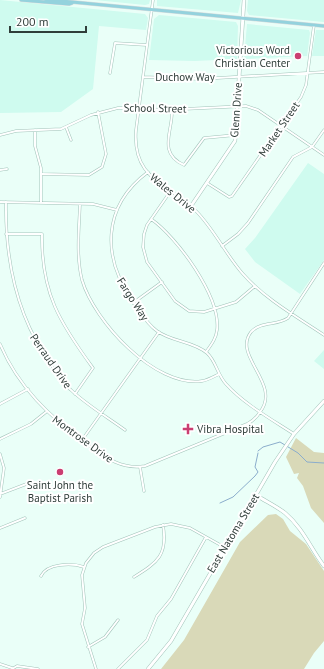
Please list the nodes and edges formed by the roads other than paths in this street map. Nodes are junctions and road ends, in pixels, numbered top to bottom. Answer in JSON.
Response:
{"nodes":[{"id":1,"x":21,"y":0,"type":"edge"},
{"id":2,"x":69,"y":0,"type":"edge"},
{"id":3,"x":153,"y":0,"type":"edge"},
{"id":4,"x":244,"y":0,"type":"edge"},
{"id":5,"x":72,"y":3,"type":"junction"},
{"id":6,"x":152,"y":10,"type":"junction"},
{"id":7,"x":243,"y":19,"type":"junction"},
{"id":8,"x":314,"y":25,"type":"junction"},
{"id":9,"x":324,"y":26,"type":"edge"},
{"id":10,"x":147,"y":45,"type":"junction"},
{"id":11,"x":324,"y":72,"type":"edge"},
{"id":12,"x":110,"y":73,"type":"dead end"},
{"id":13,"x":307,"y":73,"type":"junction"},
{"id":14,"x":143,"y":77,"type":"junction"},
{"id":15,"x":239,"y":77,"type":"junction"},
{"id":16,"x":237,"y":106,"type":"junction"},
{"id":17,"x":139,"y":108,"type":"junction"},
{"id":18,"x":172,"y":110,"type":"junction"},
{"id":19,"x":98,"y":112,"type":"junction"},
{"id":20,"x":281,"y":125,"type":"junction"},
{"id":21,"x":66,"y":127,"type":"junction"},
{"id":22,"x":35,"y":130,"type":"junction"},
{"id":23,"x":324,"y":130,"type":"edge"},
{"id":24,"x":0,"y":135,"type":"edge"},
{"id":25,"x":236,"y":135,"type":"junction"},
{"id":26,"x":71,"y":140,"type":"dead end"},
{"id":27,"x":312,"y":147,"type":"junction"},
{"id":28,"x":324,"y":155,"type":"edge"},
{"id":29,"x":7,"y":169,"type":"dead end"},
{"id":30,"x":0,"y":170,"type":"edge"},
{"id":31,"x":148,"y":172,"type":"junction"},
{"id":32,"x":42,"y":174,"type":"junction"},
{"id":33,"x":207,"y":183,"type":"junction"},
{"id":34,"x":170,"y":192,"type":"junction"},
{"id":35,"x":0,"y":202,"type":"edge"},
{"id":36,"x":6,"y":202,"type":"junction"},
{"id":37,"x":41,"y":203,"type":"junction"},
{"id":38,"x":80,"y":204,"type":"junction"},
{"id":39,"x":191,"y":206,"type":"junction"},
{"id":40,"x":117,"y":210,"type":"junction"},
{"id":41,"x":151,"y":219,"type":"junction"},
{"id":42,"x":6,"y":234,"type":"junction"},
{"id":43,"x":222,"y":246,"type":"junction"},
{"id":44,"x":324,"y":264,"type":"edge"},
{"id":45,"x":320,"y":269,"type":"junction"},
{"id":46,"x":324,"y":272,"type":"edge"},
{"id":47,"x":162,"y":282,"type":"junction"},
{"id":48,"x":255,"y":286,"type":"junction"},
{"id":49,"x":133,"y":303,"type":"junction"},
{"id":50,"x":214,"y":309,"type":"junction"},
{"id":51,"x":291,"y":312,"type":"junction"},
{"id":52,"x":159,"y":332,"type":"junction"},
{"id":53,"x":324,"y":335,"type":"edge"},
{"id":54,"x":0,"y":344,"type":"edge"},
{"id":55,"x":206,"y":352,"type":"junction"},
{"id":56,"x":140,"y":358,"type":"junction"},
{"id":57,"x":219,"y":374,"type":"junction"},
{"id":58,"x":28,"y":389,"type":"junction"},
{"id":59,"x":75,"y":394,"type":"junction"},
{"id":60,"x":324,"y":401,"type":"edge"},
{"id":61,"x":0,"y":404,"type":"edge"},
{"id":62,"x":261,"y":411,"type":"junction"},
{"id":63,"x":46,"y":412,"type":"junction"},
{"id":64,"x":101,"y":413,"type":"junction"},
{"id":65,"x":125,"y":430,"type":"dead end"},
{"id":66,"x":294,"y":434,"type":"junction"},
{"id":67,"x":0,"y":439,"type":"edge"},
{"id":68,"x":82,"y":440,"type":"junction"},
{"id":69,"x":0,"y":454,"type":"edge"},
{"id":70,"x":140,"y":467,"type":"junction"},
{"id":71,"x":29,"y":483,"type":"dead end"},
{"id":72,"x":144,"y":491,"type":"dead end"},
{"id":73,"x":0,"y":494,"type":"edge"},
{"id":74,"x":256,"y":496,"type":"junction"},
{"id":75,"x":0,"y":497,"type":"edge"},
{"id":76,"x":25,"y":518,"type":"dead end"},
{"id":77,"x":163,"y":525,"type":"junction"},
{"id":78,"x":0,"y":528,"type":"edge"},
{"id":79,"x":206,"y":537,"type":"junction"},
{"id":80,"x":224,"y":547,"type":"junction"},
{"id":81,"x":324,"y":566,"type":"edge"},
{"id":82,"x":84,"y":567,"type":"junction"},
{"id":83,"x":41,"y":576,"type":"dead end"},
{"id":84,"x":134,"y":576,"type":"dead end"},
{"id":85,"x":118,"y":620,"type":"dead end"},
{"id":86,"x":88,"y":646,"type":"junction"},
{"id":87,"x":0,"y":664,"type":"edge"},
{"id":88,"x":12,"y":668,"type":"edge"},
{"id":89,"x":38,"y":669,"type":"edge"},
{"id":90,"x":96,"y":669,"type":"edge"},
{"id":91,"x":118,"y":669,"type":"edge"},
{"id":92,"x":148,"y":669,"type":"edge"}],
"edges":[{"from":1,"to":5,"type":"main road"},
{"from":2,"to":5,"type":"main road"},
{"from":3,"to":6,"type":"street","name":"Wales Drive"},
{"from":4,"to":7,"type":"main road","name":"Glenn Drive"},
{"from":5,"to":6,"type":"main road"},
{"from":6,"to":7,"type":"main road"},
{"from":6,"to":10,"type":"street","name":"Wales Drive"},
{"from":7,"to":8,"type":"main road"},
{"from":7,"to":15,"type":"main road","name":"Glenn Drive"},
{"from":8,"to":9,"type":"main road"},
{"from":8,"to":13,"type":"street","name":"Market Street"},
{"from":10,"to":12,"type":"street"},
{"from":10,"to":14,"type":"street","name":"Wales Drive"},
{"from":11,"to":13,"type":"street","name":"Duchow Way"},
{"from":13,"to":15,"type":"street","name":"Duchow Way"},
{"from":13,"to":20,"type":"street","name":"Market Street"},
{"from":14,"to":15,"type":"street","name":"Duchow Way"},
{"from":14,"to":17,"type":"street","name":"Wales Drive"},
{"from":15,"to":16,"type":"main road","name":"Glenn Drive"},
{"from":16,"to":18,"type":"street","name":"School Street"},
{"from":16,"to":20,"type":"street","name":"School Street"},
{"from":16,"to":25,"type":"main road","name":"Glenn Drive"},
{"from":17,"to":18,"type":"street","name":"School Street"},
{"from":17,"to":19,"type":"street","name":"School Street"},
{"from":17,"to":31,"type":"street","name":"Wales Drive"},
{"from":18,"to":25,"type":"street"},
{"from":19,"to":21,"type":"street","name":"School Street"},
{"from":19,"to":32,"type":"street"},
{"from":20,"to":27,"type":"street","name":"School Street"},
{"from":20,"to":33,"type":"street","name":"Market Street"},
{"from":21,"to":22,"type":"street","name":"School Street"},
{"from":21,"to":26,"type":"street"},
{"from":22,"to":24,"type":"street","name":"School Street"},
{"from":22,"to":32,"type":"street"},
{"from":23,"to":27,"type":"street"},
{"from":25,"to":33,"type":"main road","name":"Glenn Drive"},
{"from":27,"to":28,"type":"street","name":"School Street"},
{"from":27,"to":43,"type":"street"},
{"from":29,"to":30,"type":"street"},
{"from":31,"to":34,"type":"street","name":"Wales Drive"},
{"from":31,"to":40,"type":"street","name":"Fargo Way"},
{"from":32,"to":37,"type":"street"},
{"from":33,"to":39,"type":"main road","name":"Glenn Drive"},
{"from":34,"to":39,"type":"street","name":"Wales Drive"},
{"from":34,"to":41,"type":"street"},
{"from":35,"to":36,"type":"street"},
{"from":36,"to":37,"type":"street"},
{"from":36,"to":42,"type":"street","name":"Perraud Drive"},
{"from":37,"to":38,"type":"street"},
{"from":38,"to":40,"type":"street"},
{"from":38,"to":56,"type":"street"},
{"from":39,"to":43,"type":"street","name":"Wales Drive"},
{"from":40,"to":49,"type":"street","name":"Fargo Way"},
{"from":41,"to":47,"type":"street"},
{"from":41,"to":50,"type":"street"},
{"from":42,"to":59,"type":"street","name":"Perraud Drive"},
{"from":42,"to":59,"type":"street"},
{"from":43,"to":48,"type":"street","name":"Wales Drive"},
{"from":44,"to":45,"type":"street"},
{"from":45,"to":46,"type":"street"},
{"from":45,"to":51,"type":"street"},
{"from":47,"to":49,"type":"street"},
{"from":47,"to":50,"type":"street"},
{"from":48,"to":50,"type":"street"},
{"from":48,"to":51,"type":"street","name":"Wales Drive"},
{"from":49,"to":52,"type":"street","name":"Fargo Way"},
{"from":50,"to":55,"type":"street"},
{"from":51,"to":53,"type":"street","name":"Wales Drive"},
{"from":51,"to":62,"type":"street"},
{"from":52,"to":55,"type":"street","name":"Fargo Way"},
{"from":52,"to":56,"type":"street"},
{"from":54,"to":58,"type":"street","name":"Montrose Drive"},
{"from":55,"to":57,"type":"street"},
{"from":56,"to":57,"type":"street"},
{"from":56,"to":64,"type":"street"},
{"from":57,"to":62,"type":"street"},
{"from":58,"to":61,"type":"street"},
{"from":58,"to":63,"type":"street","name":"Montrose Drive"},
{"from":59,"to":64,"type":"street","name":"Perraud Drive"},
{"from":60,"to":66,"type":"main road","name":"East Natoma Street"},
{"from":62,"to":66,"type":"street"},
{"from":62,"to":70,"type":"street","name":"Montrose Drive"},
{"from":63,"to":67,"type":"street"},
{"from":63,"to":68,"type":"street","name":"Montrose Drive"},
{"from":64,"to":65,"type":"street","name":"Perraud Drive"},
{"from":64,"to":68,"type":"street"},
{"from":66,"to":74,"type":"main road","name":"East Natoma Street"},
{"from":68,"to":70,"type":"street","name":"Montrose Drive"},
{"from":69,"to":73,"type":"street"},
{"from":70,"to":72,"type":"street"},
{"from":71,"to":73,"type":"street"},
{"from":73,"to":75,"type":"street"},
{"from":74,"to":80,"type":"main road","name":"East Natoma Street"},
{"from":74,"to":81,"type":"main road"},
{"from":76,"to":78,"type":"street"},
{"from":77,"to":79,"type":"street"},
{"from":77,"to":82,"type":"street"},
{"from":77,"to":84,"type":"street"},
{"from":79,"to":80,"type":"street"},
{"from":79,"to":91,"type":"street"},
{"from":80,"to":92,"type":"main road","name":"East Natoma Street"},
{"from":82,"to":83,"type":"street"},
{"from":82,"to":86,"type":"street"},
{"from":85,"to":86,"type":"street"},
{"from":86,"to":90,"type":"street"},
{"from":87,"to":88,"type":"street"},
{"from":88,"to":89,"type":"street"}]}
